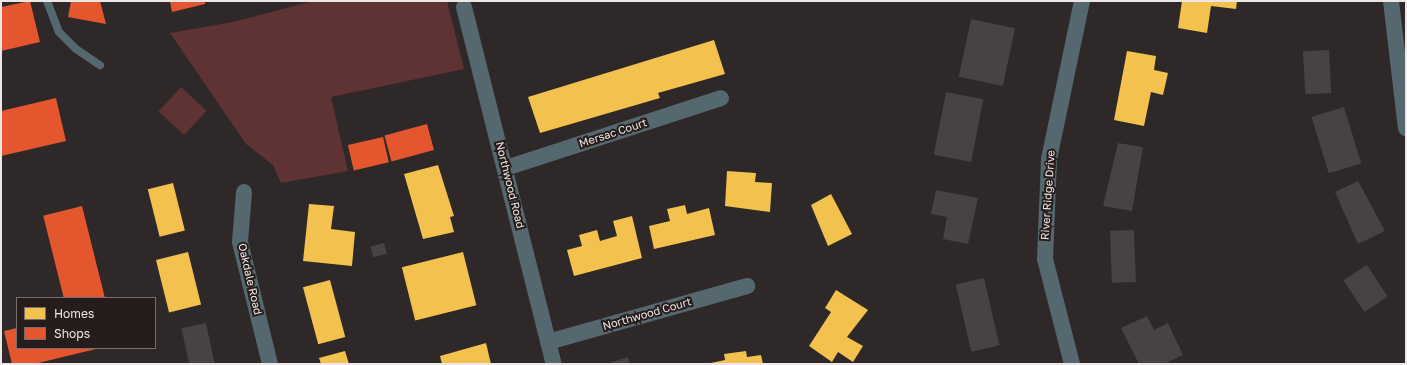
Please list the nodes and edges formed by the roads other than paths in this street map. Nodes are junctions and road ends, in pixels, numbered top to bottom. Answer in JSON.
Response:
{"nodes":[{"id":1,"x":47,"y":1,"type":"edge"},
{"id":2,"x":1082,"y":1,"type":"edge"},
{"id":3,"x":1391,"y":1,"type":"edge"},
{"id":4,"x":461,"y":4,"type":"edge"},
{"id":5,"x":100,"y":65,"type":"dead end"},
{"id":6,"x":721,"y":98,"type":"dead end"},
{"id":7,"x":1406,"y":128,"type":"edge"},
{"id":8,"x":506,"y":168,"type":"junction"},
{"id":9,"x":244,"y":192,"type":"dead end"},
{"id":10,"x":747,"y":286,"type":"dead end"},
{"id":11,"x":548,"y":342,"type":"junction"},
{"id":12,"x":270,"y":364,"type":"edge"},
{"id":13,"x":554,"y":364,"type":"edge"},
{"id":14,"x":1072,"y":364,"type":"edge"}],
"edges":[{"from":1,"to":5,"type":"lane"},
{"from":2,"to":14,"type":"street","name":"River Ridge Drive"},
{"from":3,"to":7,"type":"street"},
{"from":4,"to":8,"type":"street","name":"Northwood Road"},
{"from":6,"to":8,"type":"street","name":"Mersac Court"},
{"from":8,"to":11,"type":"street","name":"Northwood Road"},
{"from":9,"to":12,"type":"street","name":"Oakdale Road"},
{"from":10,"to":11,"type":"street","name":"Northwood Court"},
{"from":11,"to":13,"type":"street","name":"Northwood Road"}]}
